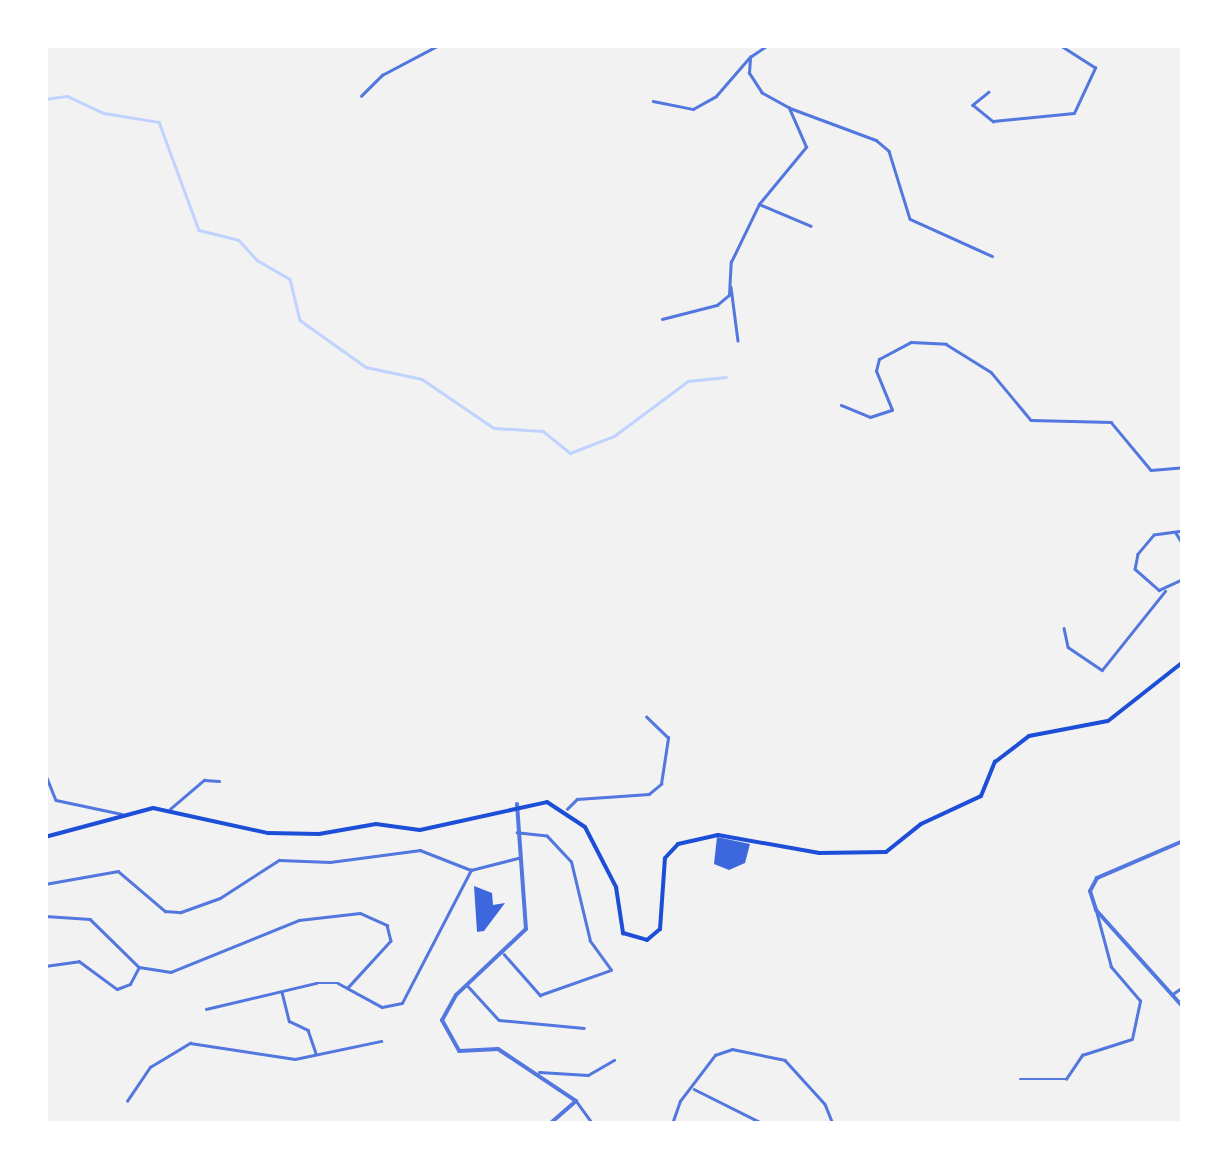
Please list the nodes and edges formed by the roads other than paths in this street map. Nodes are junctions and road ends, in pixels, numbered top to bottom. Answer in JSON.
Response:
{"nodes":[{"id":1,"x":439,"y":45,"type":"edge"},
{"id":2,"x":768,"y":45,"type":"edge"},
{"id":3,"x":1060,"y":45,"type":"edge"},
{"id":4,"x":750,"y":57,"type":"junction"},
{"id":5,"x":989,"y":92,"type":"dead end"},
{"id":6,"x":361,"y":96,"type":"dead end"},
{"id":7,"x":652,"y":101,"type":"dead end"},
{"id":8,"x":789,"y":108,"type":"junction"},
{"id":9,"x":759,"y":204,"type":"junction"},
{"id":10,"x":811,"y":226,"type":"dead end"},
{"id":11,"x":992,"y":256,"type":"dead end"},
{"id":12,"x":730,"y":286,"type":"junction"},
{"id":13,"x":662,"y":318,"type":"dead end"},
{"id":14,"x":738,"y":340,"type":"dead end"},
{"id":15,"x":841,"y":405,"type":"dead end"},
{"id":16,"x":1183,"y":467,"type":"edge"},
{"id":17,"x":1176,"y":530,"type":"junction"},
{"id":18,"x":1183,"y":530,"type":"edge"},
{"id":19,"x":1183,"y":544,"type":"edge"},
{"id":20,"x":1183,"y":579,"type":"edge"},
{"id":21,"x":1165,"y":592,"type":"junction"},
{"id":22,"x":1064,"y":628,"type":"dead end"},
{"id":23,"x":1183,"y":662,"type":"edge"},
{"id":24,"x":646,"y":717,"type":"dead end"},
{"id":25,"x":45,"y":772,"type":"edge"},
{"id":26,"x":219,"y":781,"type":"dead end"},
{"id":27,"x":517,"y":804,"type":"junction"},
{"id":28,"x":507,"y":807,"type":"junction"},
{"id":29,"x":567,"y":809,"type":"junction"},
{"id":30,"x":168,"y":810,"type":"junction"},
{"id":31,"x":514,"y":814,"type":"junction"},
{"id":32,"x":126,"y":816,"type":"junction"},
{"id":33,"x":517,"y":832,"type":"junction"},
{"id":34,"x":45,"y":837,"type":"edge"},
{"id":35,"x":1183,"y":841,"type":"edge"},
{"id":36,"x":518,"y":858,"type":"junction"},
{"id":37,"x":471,"y":870,"type":"junction"},
{"id":38,"x":45,"y":884,"type":"edge"},
{"id":39,"x":1096,"y":910,"type":"junction"},
{"id":40,"x":45,"y":916,"type":"edge"},
{"id":41,"x":504,"y":954,"type":"junction"},
{"id":42,"x":45,"y":966,"type":"edge"},
{"id":43,"x":139,"y":967,"type":"junction"},
{"id":44,"x":466,"y":985,"type":"junction"},
{"id":45,"x":1183,"y":987,"type":"edge"},
{"id":46,"x":348,"y":988,"type":"junction"},
{"id":47,"x":282,"y":990,"type":"junction"},
{"id":48,"x":1174,"y":993,"type":"junction"},
{"id":49,"x":1183,"y":1006,"type":"edge"},
{"id":50,"x":206,"y":1010,"type":"dead end"},
{"id":51,"x":584,"y":1028,"type":"dead end"},
{"id":52,"x":381,"y":1041,"type":"dead end"},
{"id":53,"x":316,"y":1055,"type":"junction"},
{"id":54,"x":614,"y":1060,"type":"dead end"},
{"id":55,"x":539,"y":1072,"type":"junction"},
{"id":56,"x":1020,"y":1079,"type":"dead end"},
{"id":57,"x":691,"y":1088,"type":"junction"},
{"id":58,"x":576,"y":1101,"type":"junction"},
{"id":59,"x":127,"y":1102,"type":"dead end"},
{"id":60,"x":673,"y":1123,"type":"edge"},
{"id":61,"x":550,"y":1124,"type":"edge"},
{"id":62,"x":593,"y":1124,"type":"edge"},
{"id":63,"x":680,"y":1124,"type":"edge"},
{"id":64,"x":764,"y":1124,"type":"edge"},
{"id":65,"x":833,"y":1124,"type":"edge"}],
"edges":[{"from":1,"to":6,"type":"street"},
{"from":2,"to":4,"type":"street"},
{"from":3,"to":5,"type":"street"},
{"from":4,"to":7,"type":"street"},
{"from":4,"to":8,"type":"street"},
{"from":8,"to":9,"type":"street"},
{"from":8,"to":11,"type":"street"},
{"from":9,"to":10,"type":"street"},
{"from":9,"to":12,"type":"street"},
{"from":12,"to":13,"type":"street"},
{"from":12,"to":14,"type":"street"},
{"from":15,"to":16,"type":"street"},
{"from":17,"to":18,"type":"street"},
{"from":17,"to":19,"type":"street"},
{"from":17,"to":21,"type":"street"},
{"from":20,"to":21,"type":"street"},
{"from":21,"to":22,"type":"street"},
{"from":23,"to":29,"type":"main road"},
{"from":24,"to":29,"type":"street"},
{"from":25,"to":32,"type":"street"},
{"from":26,"to":30,"type":"street"},
{"from":27,"to":28,"type":"main road"},
{"from":27,"to":29,"type":"main road"},
{"from":27,"to":31,"type":"street"},
{"from":28,"to":30,"type":"main road"},
{"from":28,"to":31,"type":"street"},
{"from":30,"to":32,"type":"main road"},
{"from":31,"to":33,"type":"street"},
{"from":32,"to":34,"type":"main road"},
{"from":33,"to":36,"type":"street"},
{"from":33,"to":41,"type":"street"},
{"from":35,"to":39,"type":"street"},
{"from":36,"to":37,"type":"street"},
{"from":36,"to":41,"type":"street"},
{"from":37,"to":38,"type":"street"},
{"from":37,"to":46,"type":"street"},
{"from":39,"to":48,"type":"street"},
{"from":39,"to":56,"type":"street"},
{"from":40,"to":43,"type":"street"},
{"from":41,"to":44,"type":"street"},
{"from":42,"to":43,"type":"street"},
{"from":43,"to":46,"type":"street"},
{"from":44,"to":51,"type":"street"},
{"from":44,"to":55,"type":"street"},
{"from":45,"to":48,"type":"street"},
{"from":46,"to":47,"type":"street"},
{"from":47,"to":50,"type":"street"},
{"from":47,"to":53,"type":"street"},
{"from":48,"to":49,"type":"street"},
{"from":52,"to":53,"type":"street"},
{"from":53,"to":59,"type":"street"},
{"from":54,"to":55,"type":"street"},
{"from":55,"to":58,"type":"street"},
{"from":57,"to":60,"type":"street"},
{"from":57,"to":64,"type":"street"},
{"from":57,"to":65,"type":"street"},
{"from":58,"to":61,"type":"street"},
{"from":58,"to":62,"type":"street"},
{"from":60,"to":63,"type":"street"}]}
